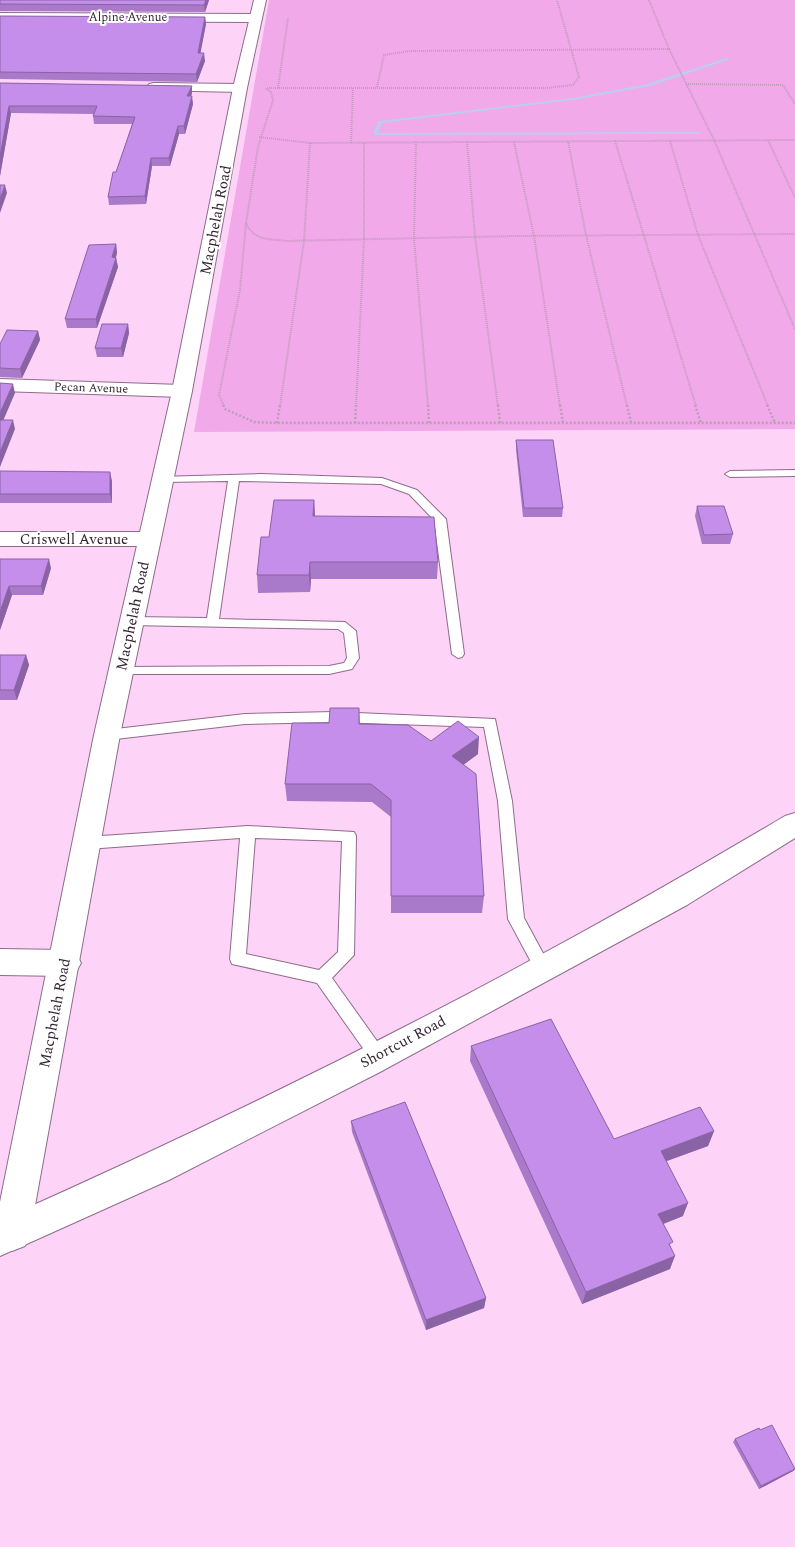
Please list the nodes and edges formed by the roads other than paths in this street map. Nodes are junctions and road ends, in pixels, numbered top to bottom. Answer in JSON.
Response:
{"nodes":[{"id":1,"x":258,"y":9,"type":"edge"},
{"id":2,"x":0,"y":17,"type":"edge"},
{"id":3,"x":135,"y":86,"type":"edge"},
{"id":4,"x":240,"y":88,"type":"junction"},
{"id":5,"x":0,"y":385,"type":"edge"},
{"id":6,"x":182,"y":391,"type":"junction"},
{"id":7,"x":795,"y":473,"type":"edge"},
{"id":8,"x":730,"y":474,"type":"dead end"},
{"id":9,"x":162,"y":478,"type":"junction"},
{"id":10,"x":234,"y":478,"type":"junction"},
{"id":11,"x":0,"y":539,"type":"edge"},
{"id":12,"x":149,"y":539,"type":"junction"},
{"id":13,"x":132,"y":621,"type":"junction"},
{"id":14,"x":212,"y":623,"type":"junction"},
{"id":15,"x":458,"y":654,"type":"dead end"},
{"id":16,"x":121,"y":671,"type":"junction"},
{"id":17,"x":107,"y":735,"type":"junction"},
{"id":18,"x":795,"y":824,"type":"edge"},
{"id":19,"x":248,"y":832,"type":"junction"},
{"id":20,"x":87,"y":843,"type":"junction"},
{"id":21,"x":0,"y":962,"type":"edge"},
{"id":22,"x":65,"y":963,"type":"junction"},
{"id":23,"x":542,"y":968,"type":"junction"},
{"id":24,"x":322,"y":977,"type":"junction"},
{"id":25,"x":378,"y":1056,"type":"junction"},
{"id":26,"x":6,"y":1236,"type":"edge"}],
"edges":[{"from":1,"to":2,"type":"street","name":"Alpine Avenue"},
{"from":1,"to":4,"type":"street","name":"Macphelah Road"},
{"from":3,"to":4,"type":"street"},
{"from":4,"to":6,"type":"street","name":"Macphelah Road"},
{"from":5,"to":6,"type":"street","name":"Pecan Avenue"},
{"from":6,"to":9,"type":"street","name":"Macphelah Road"},
{"from":7,"to":8,"type":"lane"},
{"from":9,"to":10,"type":"lane"},
{"from":9,"to":12,"type":"street","name":"Macphelah Road"},
{"from":10,"to":14,"type":"lane"},
{"from":10,"to":15,"type":"lane"},
{"from":11,"to":12,"type":"street","name":"Criswell Avenue"},
{"from":12,"to":13,"type":"street","name":"Macphelah Road"},
{"from":13,"to":14,"type":"lane"},
{"from":13,"to":16,"type":"street","name":"Macphelah Road"},
{"from":14,"to":16,"type":"lane"},
{"from":16,"to":17,"type":"street","name":"Macphelah Road"},
{"from":17,"to":20,"type":"street","name":"Macphelah Road"},
{"from":17,"to":23,"type":"lane"},
{"from":18,"to":23,"type":"street","name":"Shortcut Road"},
{"from":19,"to":20,"type":"lane"},
{"from":19,"to":24,"type":"lane"},
{"from":19,"to":24,"type":"lane"},
{"from":20,"to":22,"type":"street","name":"Macphelah Road"},
{"from":21,"to":22,"type":"street"},
{"from":22,"to":26,"type":"street","name":"Macphelah Road"},
{"from":23,"to":25,"type":"street","name":"Shortcut Road"},
{"from":24,"to":25,"type":"lane"},
{"from":25,"to":26,"type":"street","name":"Shortcut Road"}]}
